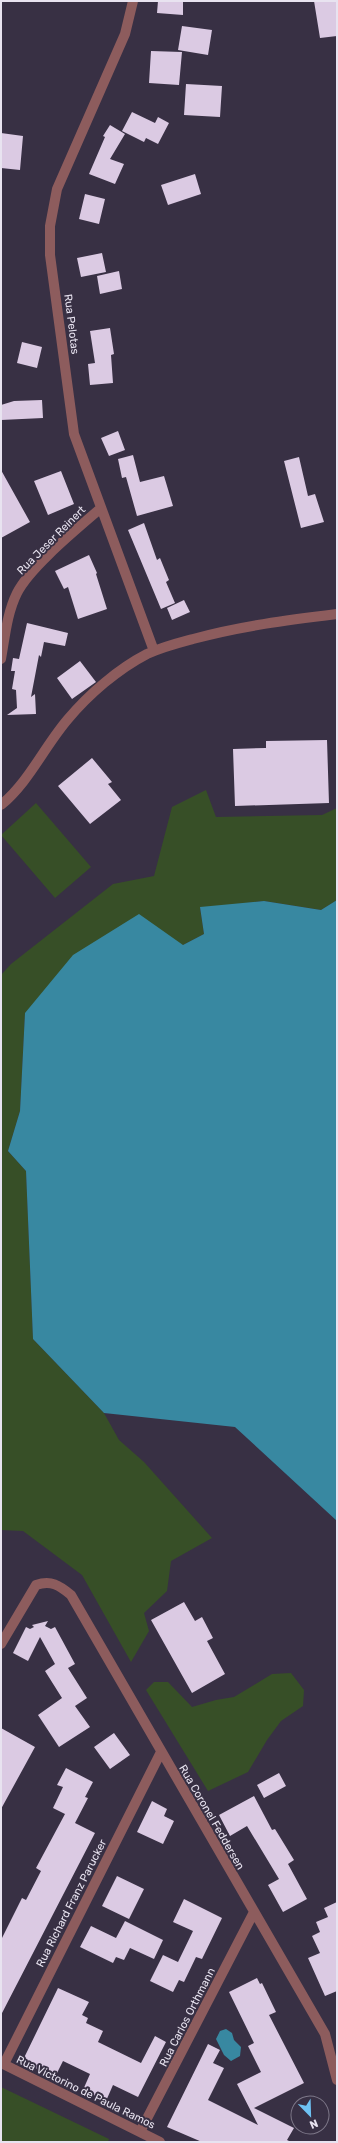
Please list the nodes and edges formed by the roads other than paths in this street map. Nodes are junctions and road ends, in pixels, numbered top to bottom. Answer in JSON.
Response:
{"nodes":[{"id":1,"x":133,"y":1,"type":"edge"},
{"id":2,"x":101,"y":508,"type":"junction"},
{"id":3,"x":337,"y":614,"type":"edge"},
{"id":4,"x":154,"y":651,"type":"junction"},
{"id":5,"x":1,"y":659,"type":"edge"},
{"id":6,"x":1,"y":806,"type":"edge"},
{"id":7,"x":1,"y":1644,"type":"edge"},
{"id":8,"x":161,"y":1752,"type":"junction"},
{"id":9,"x":254,"y":1912,"type":"junction"},
{"id":10,"x":2,"y":2063,"type":"edge"},
{"id":11,"x":337,"y":2080,"type":"edge"},
{"id":12,"x":140,"y":2132,"type":"junction"},
{"id":13,"x":160,"y":2142,"type":"edge"}],
"edges":[{"from":1,"to":2,"type":"street","name":"Rua Pelotas"},
{"from":2,"to":4,"type":"street","name":"Rua Pelotas"},
{"from":2,"to":5,"type":"street","name":"Rua Jeser Reinert"},
{"from":3,"to":4,"type":"street"},
{"from":4,"to":6,"type":"street"},
{"from":7,"to":8,"type":"street","name":"Rua Coronel Feddersen"},
{"from":8,"to":9,"type":"street","name":"Rua Coronel Feddersen"},
{"from":8,"to":10,"type":"street","name":"Rua Richard Franz Parucker"},
{"from":9,"to":11,"type":"street","name":"Rua Coronel Feddersen"},
{"from":9,"to":12,"type":"street","name":"Rua Carlos Orthmann"},
{"from":10,"to":12,"type":"street","name":"Rua Victorino de Paula Ramos"},
{"from":12,"to":13,"type":"street","name":"Rua Victorino de Paula Ramos"}]}
